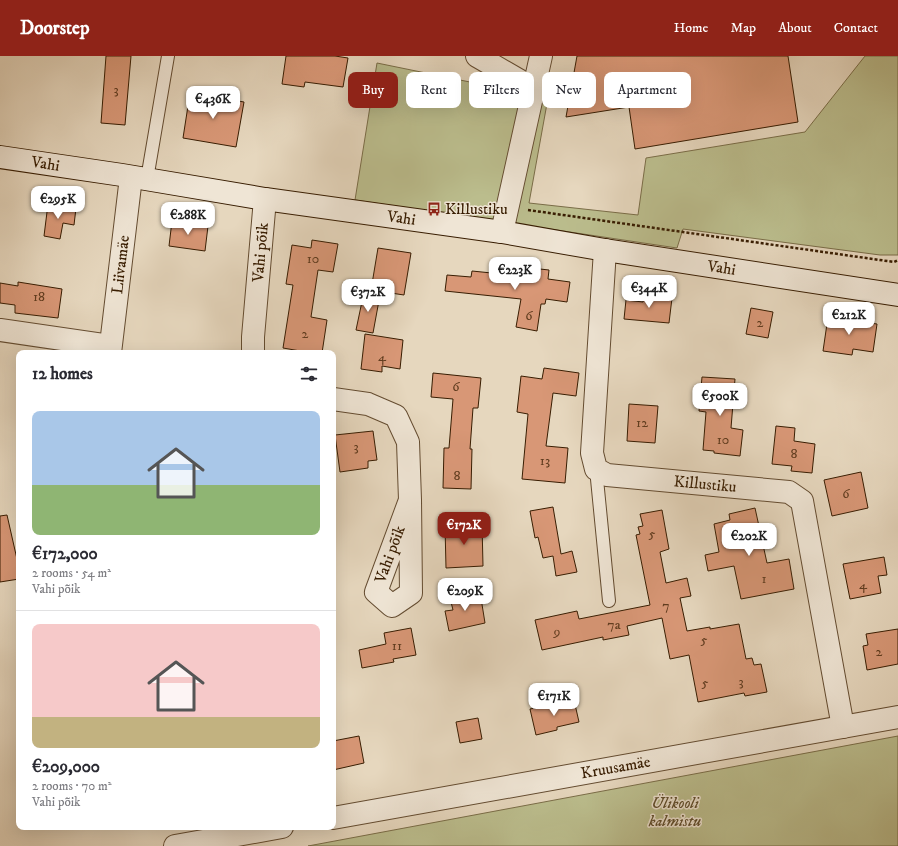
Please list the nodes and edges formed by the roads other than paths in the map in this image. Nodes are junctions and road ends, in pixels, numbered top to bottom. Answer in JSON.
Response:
{"nodes":[{"id":1,"x":168,"y":56,"type":"edge"},
{"id":2,"x":478,"y":56,"type":"edge"},
{"id":3,"x":541,"y":56,"type":"edge"},
{"id":4,"x":505,"y":72,"type":"edge"},
{"id":5,"x":534,"y":89,"type":"edge"},
{"id":6,"x":530,"y":108,"type":"edge"},
{"id":7,"x":0,"y":157,"type":"edge"},
{"id":8,"x":139,"y":178,"type":"junction"},
{"id":9,"x":265,"y":199,"type":"junction"},
{"id":10,"x":502,"y":232,"type":"junction"},
{"id":11,"x":606,"y":250,"type":"junction"},
{"id":12,"x":898,"y":283,"type":"edge"},
{"id":13,"x":875,"y":291,"type":"junction"},
{"id":14,"x":898,"y":295,"type":"edge"},
{"id":15,"x":0,"y":330,"type":"edge"},
{"id":16,"x":110,"y":349,"type":"edge"},
{"id":17,"x":253,"y":350,"type":"edge"},
{"id":18,"x":336,"y":399,"type":"edge"},
{"id":19,"x":596,"y":468,"type":"junction"},
{"id":20,"x":410,"y":500,"type":"dead end"},
{"id":21,"x":609,"y":601,"type":"dead end"},
{"id":22,"x":898,"y":717,"type":"edge"},
{"id":23,"x":843,"y":727,"type":"junction"},
{"id":24,"x":336,"y":817,"type":"edge"},
{"id":25,"x":258,"y":830,"type":"edge"},
{"id":26,"x":185,"y":839,"type":"edge"}],
"edges":[{"from":1,"to":8,"type":"lane"},
{"from":2,"to":4,"type":"street"},
{"from":3,"to":5,"type":"street"},
{"from":6,"to":10,"type":"street"},
{"from":7,"to":8,"type":"street","name":"Vahi"},
{"from":8,"to":9,"type":"street","name":"Vahi"},
{"from":8,"to":16,"type":"street","name":"Liivamäe"},
{"from":9,"to":10,"type":"street","name":"Vahi"},
{"from":9,"to":17,"type":"street","name":"Vahi põik"},
{"from":10,"to":11,"type":"street","name":"Vahi"},
{"from":11,"to":13,"type":"street","name":"Vahi"},
{"from":11,"to":19,"type":"street"},
{"from":12,"to":13,"type":"street"},
{"from":13,"to":14,"type":"street","name":"Vahi"},
{"from":15,"to":16,"type":"street"},
{"from":18,"to":20,"type":"street"},
{"from":19,"to":21,"type":"lane"},
{"from":19,"to":23,"type":"street","name":"Killustiku"},
{"from":22,"to":23,"type":"street","name":"Kruusamäe"},
{"from":23,"to":24,"type":"street","name":"Kruusamäe"},
{"from":25,"to":26,"type":"street"}]}
